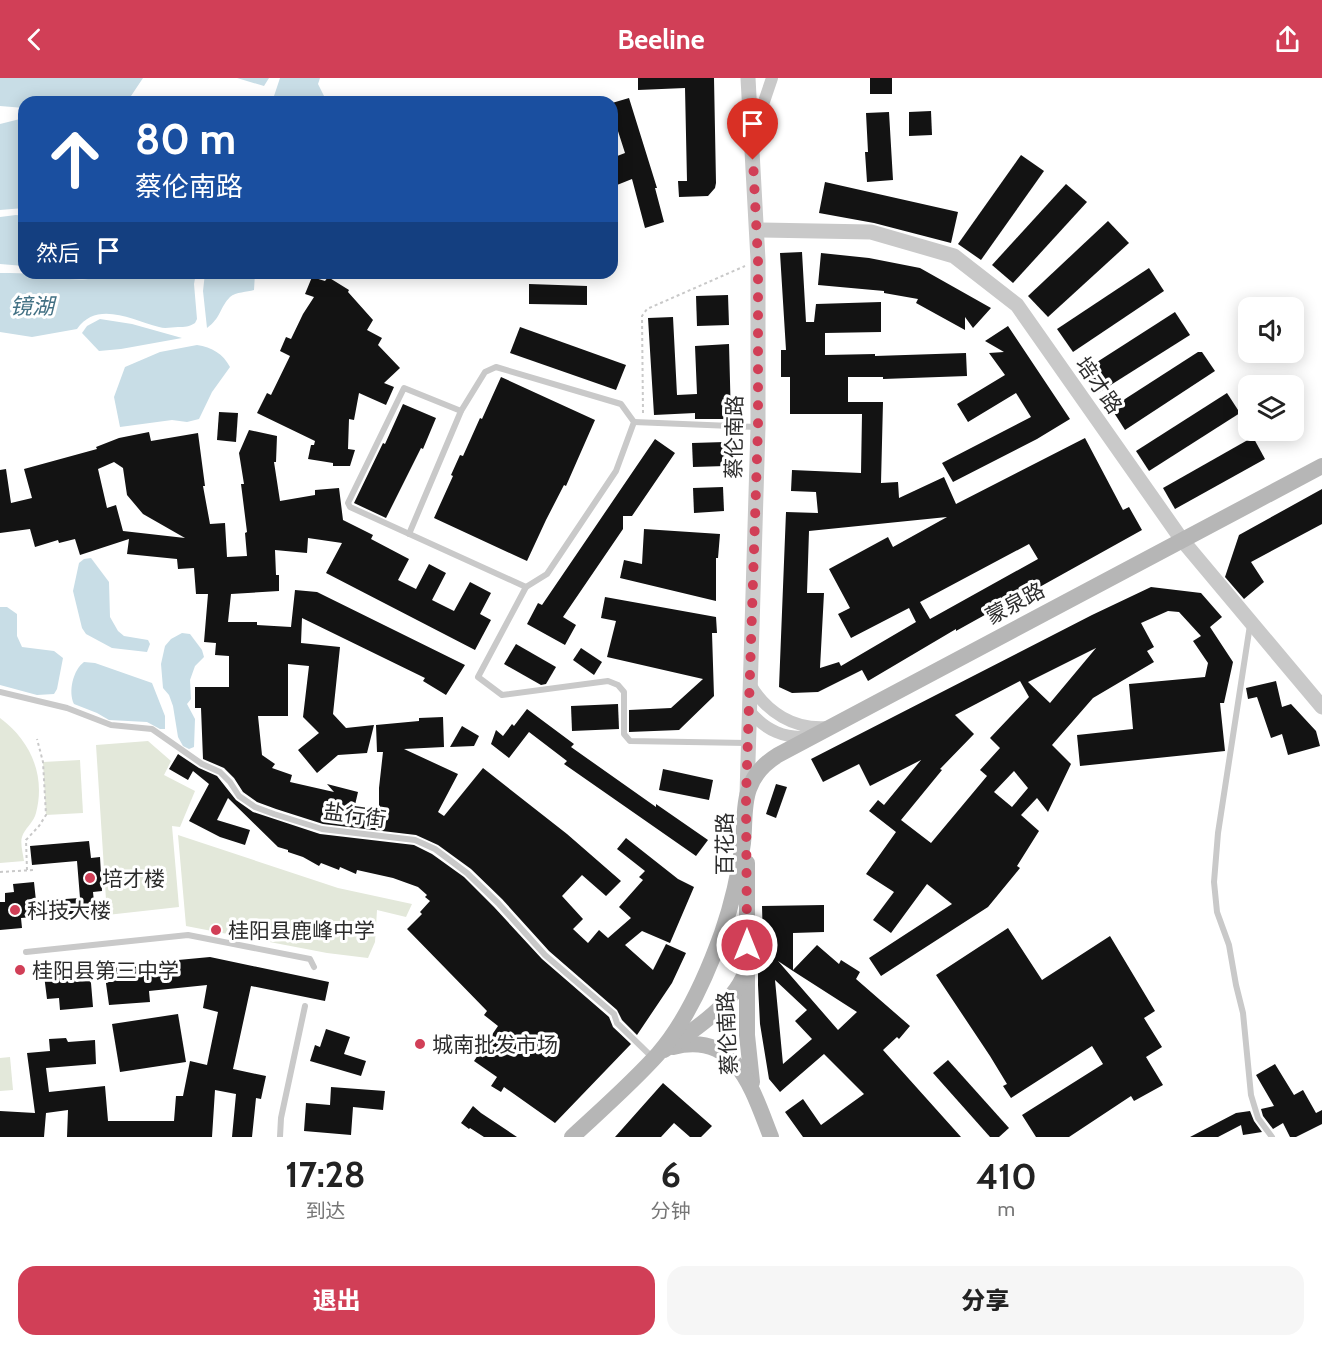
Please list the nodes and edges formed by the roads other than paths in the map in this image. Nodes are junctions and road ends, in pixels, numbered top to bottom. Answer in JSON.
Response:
{"nodes":[{"id":1,"x":748,"y":78,"type":"edge"},
{"id":2,"x":772,"y":78,"type":"edge"},
{"id":3,"x":752,"y":136,"type":"junction"},
{"id":4,"x":757,"y":230,"type":"junction"},
{"id":5,"x":461,"y":411,"type":"junction"},
{"id":6,"x":634,"y":422,"type":"junction"},
{"id":7,"x":758,"y":427,"type":"junction"},
{"id":8,"x":1322,"y":466,"type":"edge"},
{"id":9,"x":409,"y":534,"type":"junction"},
{"id":10,"x":1182,"y":540,"type":"junction"},
{"id":11,"x":526,"y":587,"type":"junction"},
{"id":12,"x":1250,"y":621,"type":"junction"},
{"id":13,"x":750,"y":684,"type":"junction"},
{"id":14,"x":0,"y":692,"type":"edge"},
{"id":15,"x":1322,"y":707,"type":"edge"},
{"id":16,"x":749,"y":710,"type":"junction"},
{"id":17,"x":832,"y":726,"type":"junction"},
{"id":18,"x":814,"y":735,"type":"junction"},
{"id":19,"x":748,"y":742,"type":"junction"},
{"id":20,"x":746,"y":797,"type":"junction"},
{"id":21,"x":26,"y":952,"type":"dead end"},
{"id":22,"x":747,"y":966,"type":"junction"},
{"id":23,"x":314,"y":967,"type":"dead end"},
{"id":24,"x":305,"y":1006,"type":"dead end"},
{"id":25,"x":656,"y":1056,"type":"junction"},
{"id":26,"x":755,"y":1097,"type":"junction"},
{"id":27,"x":280,"y":1137,"type":"edge"},
{"id":28,"x":572,"y":1137,"type":"edge"},
{"id":29,"x":771,"y":1137,"type":"edge"},
{"id":30,"x":1272,"y":1137,"type":"edge"}],
"edges":[{"from":1,"to":3,"type":"street","name":"蔡伦南路"},
{"from":2,"to":3,"type":"street"},
{"from":3,"to":4,"type":"street","name":"蔡伦南路"},
{"from":4,"to":7,"type":"street","name":"蔡伦南路"},
{"from":4,"to":10,"type":"street","name":"培才路"},
{"from":5,"to":6,"type":"lane"},
{"from":5,"to":9,"type":"lane"},
{"from":5,"to":9,"type":"lane"},
{"from":6,"to":7,"type":"lane"},
{"from":6,"to":11,"type":"lane"},
{"from":7,"to":13,"type":"street","name":"蔡伦南路"},
{"from":8,"to":10,"type":"main road","name":"蒙泉路"},
{"from":9,"to":11,"type":"lane"},
{"from":10,"to":12,"type":"street","name":"培才路"},
{"from":10,"to":17,"type":"main road","name":"蒙泉路"},
{"from":11,"to":19,"type":"lane"},
{"from":12,"to":15,"type":"street","name":"培才路"},
{"from":12,"to":30,"type":"lane"},
{"from":13,"to":16,"type":"street","name":"蔡伦南路"},
{"from":13,"to":17,"type":"street"},
{"from":14,"to":25,"type":"lane","name":"盐行街"},
{"from":16,"to":18,"type":"street"},
{"from":16,"to":19,"type":"street","name":"蔡伦南路"},
{"from":17,"to":18,"type":"main road","name":"蒙泉路"},
{"from":18,"to":20,"type":"main road","name":"蒙泉路"},
{"from":19,"to":20,"type":"street","name":"蔡伦南路"},
{"from":20,"to":22,"type":"main road","name":"百花路"},
{"from":20,"to":25,"type":"main road","name":"百花路"},
{"from":21,"to":23,"type":"lane"},
{"from":22,"to":25,"type":"main road","name":"百花路"},
{"from":22,"to":26,"type":"main road","name":"蔡伦南路"},
{"from":24,"to":27,"type":"lane"},
{"from":25,"to":26,"type":"main road","name":"蔡伦南路"},
{"from":25,"to":28,"type":"main road","name":"百花路"},
{"from":26,"to":29,"type":"main road","name":"蔡伦南路"}]}
